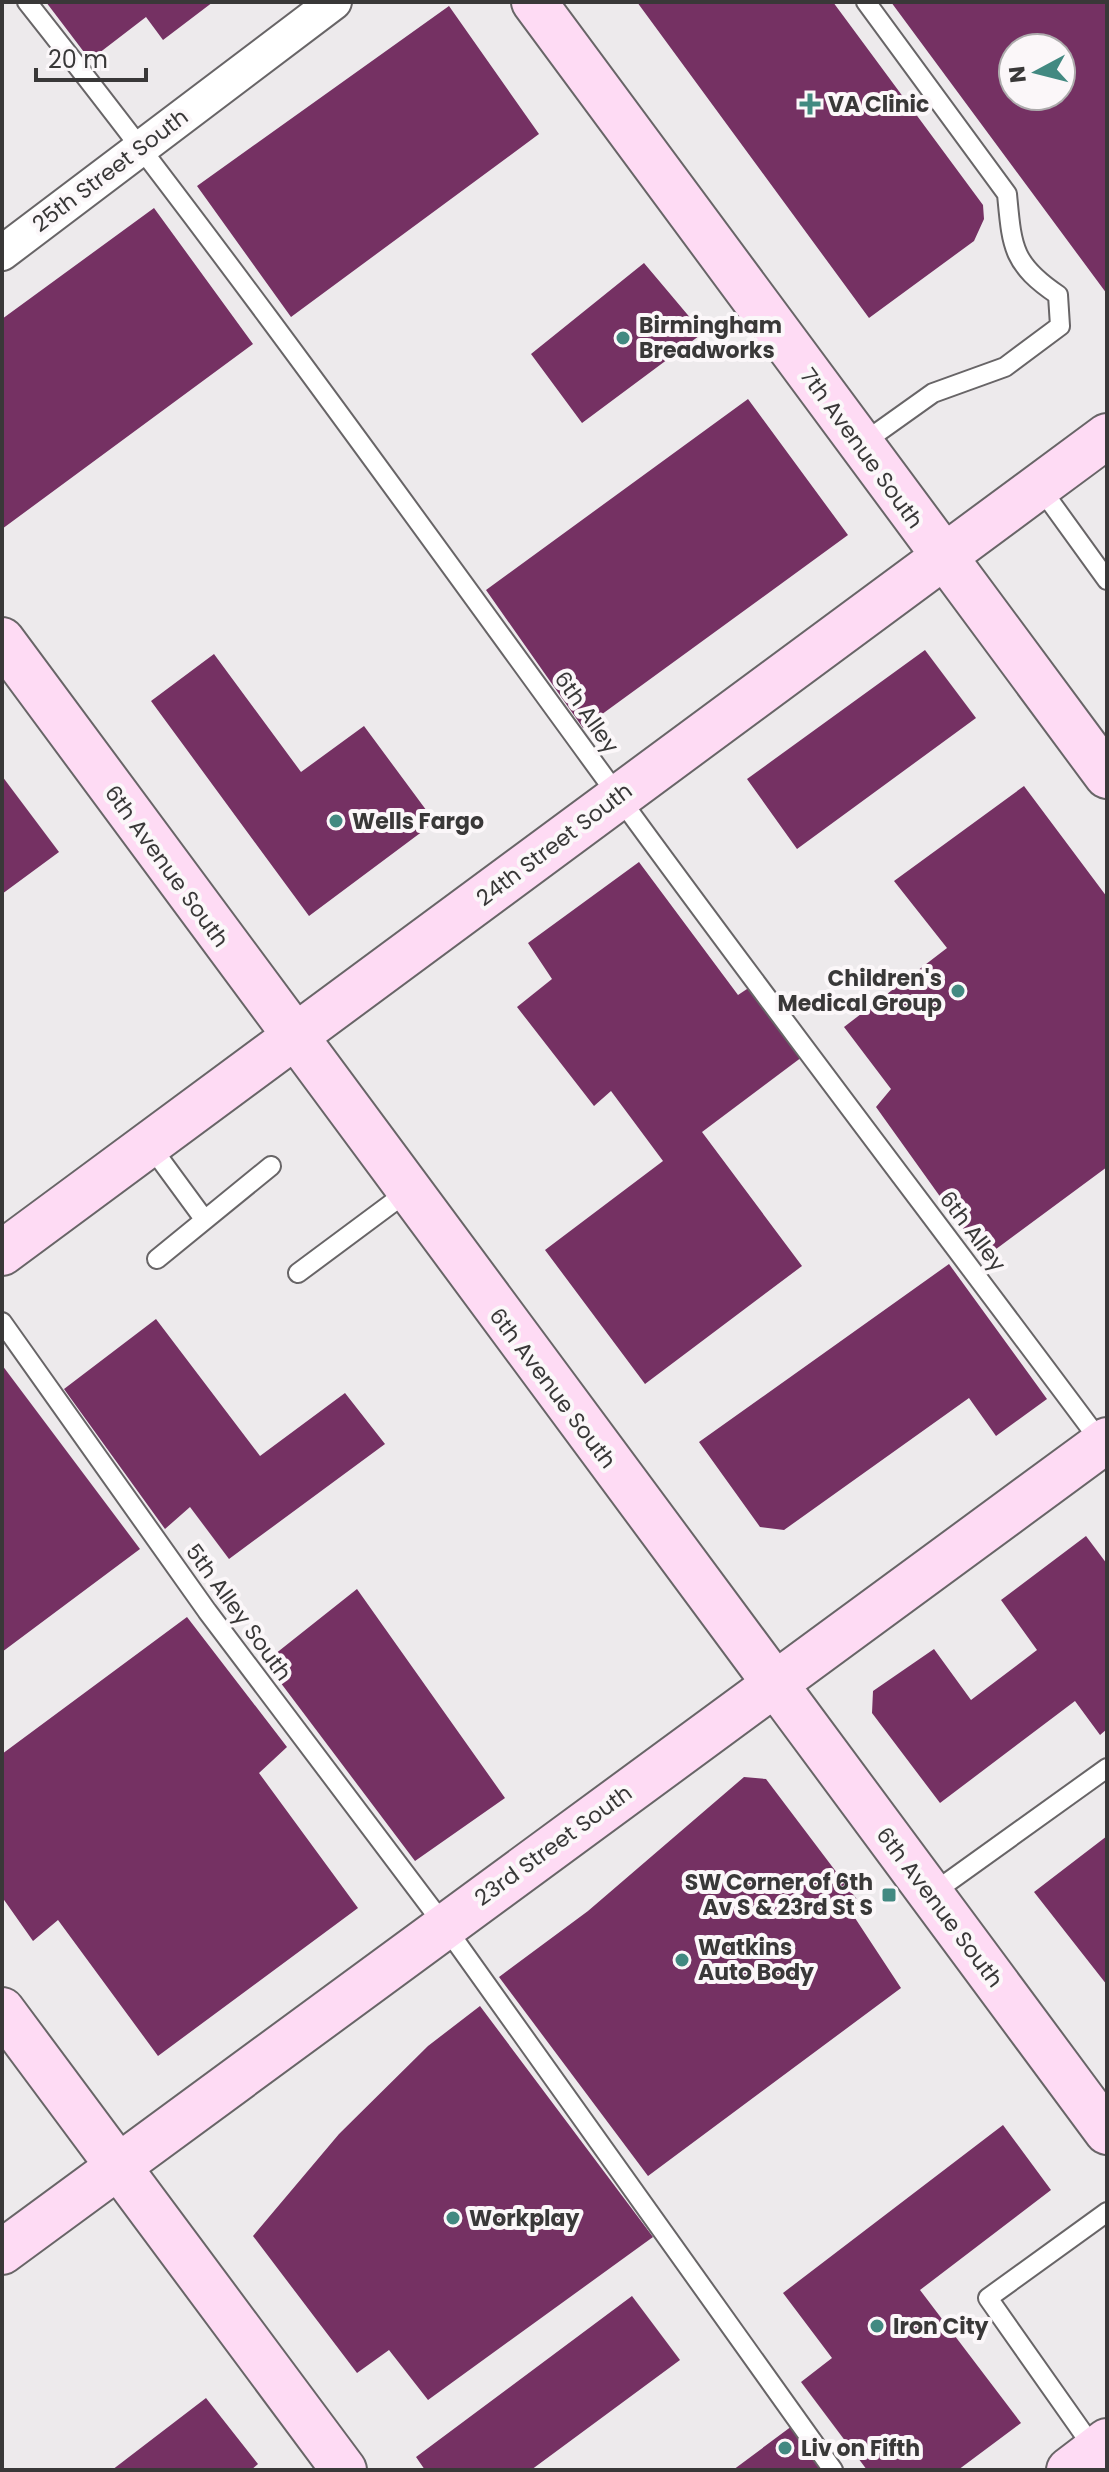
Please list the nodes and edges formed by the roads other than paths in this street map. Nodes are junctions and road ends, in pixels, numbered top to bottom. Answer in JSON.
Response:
{"nodes":[{"id":1,"x":27,"y":2,"type":"edge"},
{"id":2,"x":334,"y":2,"type":"edge"},
{"id":3,"x":534,"y":2,"type":"edge"},
{"id":4,"x":866,"y":2,"type":"edge"},
{"id":5,"x":142,"y":147,"type":"junction"},
{"id":6,"x":2,"y":253,"type":"edge"},
{"id":7,"x":1107,"y":436,"type":"edge"},
{"id":8,"x":860,"y":445,"type":"junction"},
{"id":9,"x":1039,"y":486,"type":"junction"},
{"id":10,"x":942,"y":557,"type":"junction"},
{"id":11,"x":1107,"y":580,"type":"edge"},
{"id":12,"x":2,"y":640,"type":"edge"},
{"id":13,"x":1107,"y":776,"type":"edge"},
{"id":14,"x":618,"y":797,"type":"junction"},
{"id":15,"x":293,"y":1037,"type":"junction"},
{"id":16,"x":149,"y":1144,"type":"junction"},
{"id":17,"x":271,"y":1166,"type":"dead end"},
{"id":18,"x":407,"y":1192,"type":"junction"},
{"id":19,"x":204,"y":1219,"type":"junction"},
{"id":20,"x":2,"y":1253,"type":"edge"},
{"id":21,"x":157,"y":1259,"type":"dead end"},
{"id":22,"x":298,"y":1273,"type":"dead end"},
{"id":23,"x":2,"y":1322,"type":"edge"},
{"id":24,"x":1105,"y":1444,"type":"edge"},
{"id":25,"x":773,"y":1684,"type":"junction"},
{"id":26,"x":1107,"y":1768,"type":"edge"},
{"id":27,"x":930,"y":1895,"type":"junction"},
{"id":28,"x":444,"y":1925,"type":"junction"},
{"id":29,"x":2,"y":2010,"type":"edge"},
{"id":30,"x":1107,"y":2132,"type":"edge"},
{"id":31,"x":118,"y":2167,"type":"junction"},
{"id":32,"x":1107,"y":2212,"type":"edge"},
{"id":33,"x":2,"y":2252,"type":"edge"},
{"id":34,"x":1090,"y":2454,"type":"edge"},
{"id":35,"x":344,"y":2470,"type":"edge"},
{"id":36,"x":833,"y":2470,"type":"edge"}],
"edges":[{"from":1,"to":5,"type":"lane","name":"6th Alley"},
{"from":2,"to":5,"type":"street","name":"25th Street South"},
{"from":3,"to":8,"type":"street","name":"7th Avenue South"},
{"from":4,"to":8,"type":"lane"},
{"from":5,"to":6,"type":"street","name":"25th Street South"},
{"from":5,"to":14,"type":"lane","name":"6th Alley"},
{"from":7,"to":9,"type":"street","name":"24th Street South"},
{"from":8,"to":10,"type":"street","name":"7th Avenue South"},
{"from":9,"to":10,"type":"street","name":"24th Street South"},
{"from":9,"to":11,"type":"lane"},
{"from":10,"to":13,"type":"street","name":"7th Avenue South"},
{"from":10,"to":14,"type":"street","name":"24th Street South"},
{"from":12,"to":15,"type":"street","name":"6th Avenue South"},
{"from":14,"to":15,"type":"street","name":"24th Street South"},
{"from":14,"to":24,"type":"lane","name":"6th Alley"},
{"from":15,"to":16,"type":"street","name":"24th Street South"},
{"from":15,"to":18,"type":"street","name":"6th Avenue South"},
{"from":16,"to":19,"type":"lane"},
{"from":16,"to":20,"type":"street","name":"24th Street South"},
{"from":17,"to":19,"type":"lane"},
{"from":18,"to":22,"type":"lane"},
{"from":18,"to":25,"type":"street","name":"6th Avenue South"},
{"from":19,"to":21,"type":"lane"},
{"from":23,"to":28,"type":"lane","name":"5th Alley South"},
{"from":24,"to":25,"type":"street","name":"23rd Street South"},
{"from":25,"to":27,"type":"street","name":"6th Avenue South"},
{"from":25,"to":28,"type":"street","name":"23rd Street South"},
{"from":26,"to":27,"type":"lane"},
{"from":27,"to":30,"type":"street","name":"6th Avenue South"},
{"from":28,"to":31,"type":"street","name":"23rd Street South"},
{"from":28,"to":36,"type":"lane","name":"5th Alley South"},
{"from":29,"to":31,"type":"street"},
{"from":31,"to":33,"type":"street","name":"23rd Street South"},
{"from":31,"to":35,"type":"street"},
{"from":32,"to":34,"type":"lane"}]}
